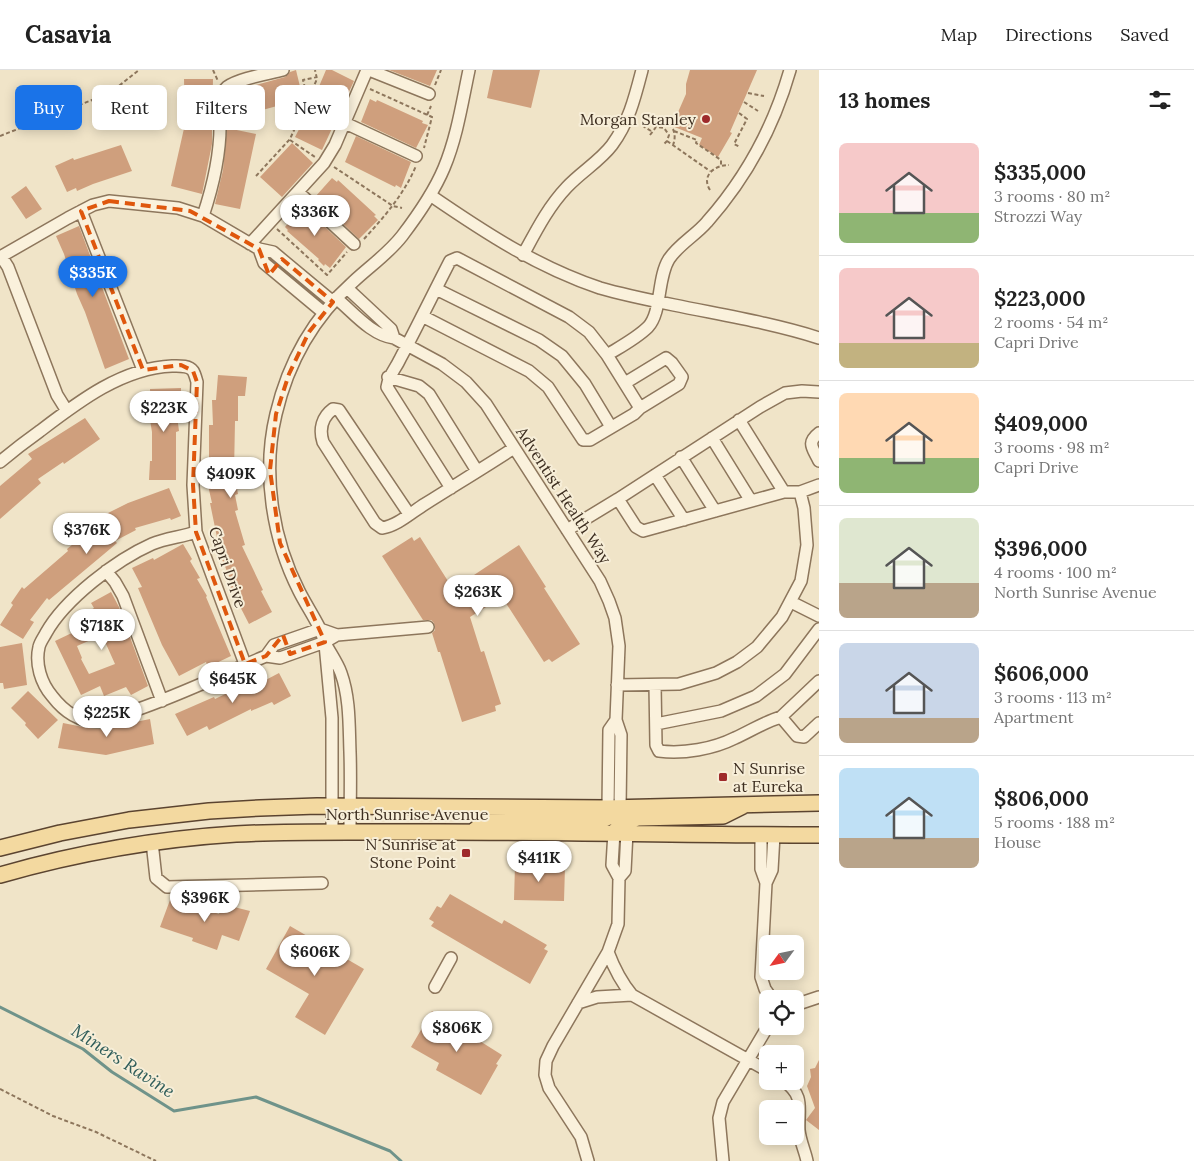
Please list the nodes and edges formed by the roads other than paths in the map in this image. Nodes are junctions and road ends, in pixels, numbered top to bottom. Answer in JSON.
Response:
{"nodes":[{"id":1,"x":283,"y":70,"type":"edge"},
{"id":2,"x":368,"y":70,"type":"edge"},
{"id":3,"x":469,"y":70,"type":"edge"},
{"id":4,"x":642,"y":70,"type":"edge"},
{"id":5,"x":790,"y":70,"type":"edge"},
{"id":6,"x":429,"y":94,"type":"dead end"},
{"id":7,"x":349,"y":114,"type":"edge"},
{"id":8,"x":349,"y":125,"type":"edge"},
{"id":9,"x":341,"y":130,"type":"edge"},
{"id":10,"x":416,"y":156,"type":"dead end"},
{"id":11,"x":298,"y":192,"type":"junction"},
{"id":12,"x":430,"y":195,"type":"junction"},
{"id":13,"x":81,"y":211,"type":"junction"},
{"id":14,"x":203,"y":216,"type":"junction"},
{"id":15,"x":354,"y":244,"type":"road end"},
{"id":16,"x":255,"y":247,"type":"junction"},
{"id":17,"x":523,"y":255,"type":"junction"},
{"id":18,"x":1,"y":257,"type":"edge"},
{"id":19,"x":282,"y":259,"type":"junction"},
{"id":20,"x":273,"y":270,"type":"junction"},
{"id":21,"x":347,"y":288,"type":"junction"},
{"id":22,"x":436,"y":288,"type":"junction"},
{"id":23,"x":334,"y":300,"type":"junction"},
{"id":24,"x":657,"y":301,"type":"junction"},
{"id":25,"x":324,"y":313,"type":"junction"},
{"id":26,"x":422,"y":316,"type":"junction"},
{"id":27,"x":394,"y":338,"type":"junction"},
{"id":28,"x":819,"y":338,"type":"edge"},
{"id":29,"x":407,"y":345,"type":"junction"},
{"id":30,"x":607,"y":355,"type":"junction"},
{"id":31,"x":143,"y":370,"type":"junction"},
{"id":32,"x":388,"y":376,"type":"junction"},
{"id":33,"x":625,"y":382,"type":"junction"},
{"id":34,"x":819,"y":392,"type":"edge"},
{"id":35,"x":640,"y":408,"type":"junction"},
{"id":36,"x":66,"y":411,"type":"junction"},
{"id":37,"x":739,"y":420,"type":"junction"},
{"id":38,"x":611,"y":427,"type":"junction"},
{"id":39,"x":819,"y":433,"type":"edge"},
{"id":40,"x":712,"y":438,"type":"junction"},
{"id":41,"x":514,"y":448,"type":"junction"},
{"id":42,"x":681,"y":458,"type":"junction"},
{"id":43,"x":0,"y":460,"type":"edge"},
{"id":44,"x":819,"y":461,"type":"edge"},
{"id":45,"x":477,"y":471,"type":"junction"},
{"id":46,"x":655,"y":475,"type":"junction"},
{"id":47,"x":819,"y":485,"type":"edge"},
{"id":48,"x":451,"y":488,"type":"junction"},
{"id":49,"x":784,"y":492,"type":"junction"},
{"id":50,"x":800,"y":492,"type":"junction"},
{"id":51,"x":618,"y":499,"type":"junction"},
{"id":52,"x":751,"y":501,"type":"junction"},
{"id":53,"x":715,"y":511,"type":"junction"},
{"id":54,"x":409,"y":514,"type":"junction"},
{"id":55,"x":684,"y":520,"type":"junction"},
{"id":56,"x":567,"y":530,"type":"junction"},
{"id":57,"x":196,"y":532,"type":"junction"},
{"id":58,"x":813,"y":543,"type":"edge"},
{"id":59,"x":106,"y":571,"type":"junction"},
{"id":60,"x":791,"y":602,"type":"junction"},
{"id":61,"x":819,"y":616,"type":"edge"},
{"id":62,"x":428,"y":627,"type":"dead end"},
{"id":63,"x":320,"y":629,"type":"junction"},
{"id":64,"x":819,"y":629,"type":"edge"},
{"id":65,"x":337,"y":635,"type":"junction"},
{"id":66,"x":286,"y":641,"type":"junction"},
{"id":67,"x":325,"y":642,"type":"junction"},
{"id":68,"x":290,"y":654,"type":"junction"},
{"id":69,"x":266,"y":656,"type":"junction"},
{"id":70,"x":245,"y":664,"type":"junction"},
{"id":71,"x":819,"y":681,"type":"edge"},
{"id":72,"x":655,"y":685,"type":"junction"},
{"id":73,"x":617,"y":686,"type":"junction"},
{"id":74,"x":162,"y":701,"type":"junction"},
{"id":75,"x":781,"y":716,"type":"junction"},
{"id":76,"x":819,"y":723,"type":"edge"},
{"id":77,"x":656,"y":724,"type":"junction"},
{"id":78,"x":819,"y":803,"type":"edge"},
{"id":79,"x":747,"y":804,"type":"junction"},
{"id":80,"x":332,"y":807,"type":"junction"},
{"id":81,"x":350,"y":807,"type":"junction"},
{"id":82,"x":614,"y":808,"type":"junction"},
{"id":83,"x":332,"y":832,"type":"junction"},
{"id":84,"x":350,"y":832,"type":"junction"},
{"id":85,"x":472,"y":832,"type":"junction"},
{"id":86,"x":620,"y":832,"type":"junction"},
{"id":87,"x":767,"y":835,"type":"junction"},
{"id":88,"x":819,"y":835,"type":"edge"},
{"id":89,"x":152,"y":842,"type":"junction"},
{"id":90,"x":0,"y":848,"type":"edge"},
{"id":91,"x":0,"y":875,"type":"edge"},
{"id":92,"x":322,"y":883,"type":"dead end"},
{"id":93,"x":608,"y":952,"type":"junction"},
{"id":94,"x":451,"y":958,"type":"dead end"},
{"id":95,"x":435,"y":987,"type":"dead end"},
{"id":96,"x":766,"y":990,"type":"edge"},
{"id":97,"x":632,"y":995,"type":"junction"},
{"id":98,"x":819,"y":996,"type":"edge"},
{"id":99,"x":804,"y":1002,"type":"edge"},
{"id":100,"x":578,"y":1003,"type":"junction"},
{"id":101,"x":762,"y":1035,"type":"edge"},
{"id":102,"x":747,"y":1060,"type":"junction"},
{"id":103,"x":759,"y":1066,"type":"edge"},
{"id":104,"x":793,"y":1090,"type":"edge"},
{"id":105,"x":588,"y":1161,"type":"edge"},
{"id":106,"x":723,"y":1161,"type":"edge"},
{"id":107,"x":807,"y":1161,"type":"edge"}],
"edges":[{"from":1,"to":14,"type":"street"},
{"from":2,"to":6,"type":"street"},
{"from":2,"to":7,"type":"street"},
{"from":3,"to":12,"type":"street"},
{"from":4,"to":17,"type":"street"},
{"from":5,"to":24,"type":"street"},
{"from":8,"to":10,"type":"street"},
{"from":9,"to":11,"type":"street"},
{"from":11,"to":15,"type":"street"},
{"from":11,"to":16,"type":"street"},
{"from":12,"to":17,"type":"street"},
{"from":12,"to":21,"type":"street"},
{"from":13,"to":14,"type":"street","name":"Adventist Health Way"},
{"from":13,"to":18,"type":"street","name":"Adventist Health Way"},
{"from":13,"to":31,"type":"street"},
{"from":14,"to":16,"type":"street","name":"Adventist Health Way"},
{"from":16,"to":19,"type":"street","name":"Adventist Health Way"},
{"from":16,"to":20,"type":"street"},
{"from":17,"to":24,"type":"street"},
{"from":18,"to":36,"type":"street"},
{"from":19,"to":20,"type":"street"},
{"from":19,"to":23,"type":"street","name":"Adventist Health Way"},
{"from":20,"to":25,"type":"street"},
{"from":21,"to":23,"type":"street"},
{"from":21,"to":27,"type":"street","name":"Adventist Health Way"},
{"from":22,"to":26,"type":"street"},
{"from":22,"to":30,"type":"street"},
{"from":22,"to":38,"type":"street"},
{"from":23,"to":25,"type":"street"},
{"from":23,"to":27,"type":"street","name":"Adventist Health Way"},
{"from":24,"to":28,"type":"street"},
{"from":24,"to":30,"type":"street"},
{"from":25,"to":63,"type":"street"},
{"from":26,"to":29,"type":"street"},
{"from":26,"to":38,"type":"street"},
{"from":27,"to":29,"type":"street","name":"Adventist Health Way"},
{"from":29,"to":32,"type":"street"},
{"from":29,"to":41,"type":"street","name":"Adventist Health Way"},
{"from":30,"to":33,"type":"street"},
{"from":31,"to":36,"type":"street","name":"Capri Drive"},
{"from":31,"to":57,"type":"street","name":"Capri Drive"},
{"from":32,"to":45,"type":"street"},
{"from":32,"to":48,"type":"street"},
{"from":33,"to":35,"type":"street"},
{"from":33,"to":35,"type":"street"},
{"from":34,"to":37,"type":"street"},
{"from":35,"to":38,"type":"street"},
{"from":36,"to":43,"type":"street","name":"Capri Drive"},
{"from":37,"to":40,"type":"street"},
{"from":37,"to":49,"type":"street"},
{"from":39,"to":44,"type":"street"},
{"from":40,"to":42,"type":"street"},
{"from":40,"to":52,"type":"street"},
{"from":41,"to":45,"type":"street"},
{"from":41,"to":56,"type":"street","name":"Adventist Health Way"},
{"from":42,"to":46,"type":"street"},
{"from":42,"to":53,"type":"street"},
{"from":45,"to":48,"type":"street"},
{"from":46,"to":51,"type":"street"},
{"from":46,"to":55,"type":"street"},
{"from":47,"to":50,"type":"street"},
{"from":48,"to":54,"type":"street"},
{"from":49,"to":50,"type":"street"},
{"from":49,"to":52,"type":"street"},
{"from":50,"to":58,"type":"street"},
{"from":51,"to":55,"type":"street"},
{"from":51,"to":56,"type":"street"},
{"from":52,"to":53,"type":"street"},
{"from":53,"to":55,"type":"street"},
{"from":54,"to":54,"type":"street"},
{"from":56,"to":73,"type":"street","name":"Adventist Health Way"},
{"from":57,"to":59,"type":"street"},
{"from":57,"to":70,"type":"street","name":"Capri Drive"},
{"from":58,"to":60,"type":"street"},
{"from":59,"to":74,"type":"street"},
{"from":59,"to":74,"type":"street"},
{"from":60,"to":61,"type":"street"},
{"from":60,"to":72,"type":"street"},
{"from":62,"to":65,"type":"street"},
{"from":63,"to":65,"type":"street"},
{"from":63,"to":66,"type":"street"},
{"from":63,"to":67,"type":"street"},
{"from":64,"to":77,"type":"street"},
{"from":65,"to":67,"type":"street"},
{"from":66,"to":68,"type":"street"},
{"from":66,"to":69,"type":"street"},
{"from":67,"to":68,"type":"street"},
{"from":67,"to":80,"type":"street"},
{"from":67,"to":81,"type":"street"},
{"from":68,"to":69,"type":"street"},
{"from":69,"to":70,"type":"street"},
{"from":70,"to":74,"type":"street"},
{"from":71,"to":75,"type":"street"},
{"from":72,"to":73,"type":"street"},
{"from":72,"to":77,"type":"street"},
{"from":73,"to":82,"type":"street","name":"Adventist Health Way"},
{"from":75,"to":76,"type":"street"},
{"from":75,"to":77,"type":"street"},
{"from":78,"to":79,"type":"main road","name":"North Sunrise Avenue"},
{"from":79,"to":82,"type":"main road","name":"North Sunrise Avenue"},
{"from":79,"to":86,"type":"main road"},
{"from":80,"to":81,"type":"main road","name":"North Sunrise Avenue"},
{"from":80,"to":83,"type":"street"},
{"from":80,"to":90,"type":"main road","name":"North Sunrise Avenue"},
{"from":81,"to":82,"type":"main road","name":"North Sunrise Avenue"},
{"from":81,"to":84,"type":"street"},
{"from":82,"to":85,"type":"main road"},
{"from":83,"to":84,"type":"main road","name":"North Sunrise Avenue"},
{"from":83,"to":89,"type":"main road","name":"North Sunrise Avenue"},
{"from":84,"to":85,"type":"main road","name":"North Sunrise Avenue"},
{"from":85,"to":86,"type":"main road","name":"North Sunrise Avenue"},
{"from":86,"to":87,"type":"main road","name":"North Sunrise Avenue"},
{"from":86,"to":93,"type":"street"},
{"from":87,"to":88,"type":"main road","name":"North Sunrise Avenue"},
{"from":87,"to":96,"type":"street"},
{"from":89,"to":91,"type":"main road","name":"North Sunrise Avenue"},
{"from":89,"to":92,"type":"street"},
{"from":93,"to":97,"type":"street"},
{"from":93,"to":100,"type":"street"},
{"from":94,"to":95,"type":"street"},
{"from":97,"to":100,"type":"street"},
{"from":97,"to":102,"type":"street"},
{"from":98,"to":99,"type":"street"},
{"from":100,"to":105,"type":"street"},
{"from":101,"to":102,"type":"street"},
{"from":102,"to":103,"type":"street"},
{"from":102,"to":106,"type":"street"},
{"from":104,"to":107,"type":"street"}]}
